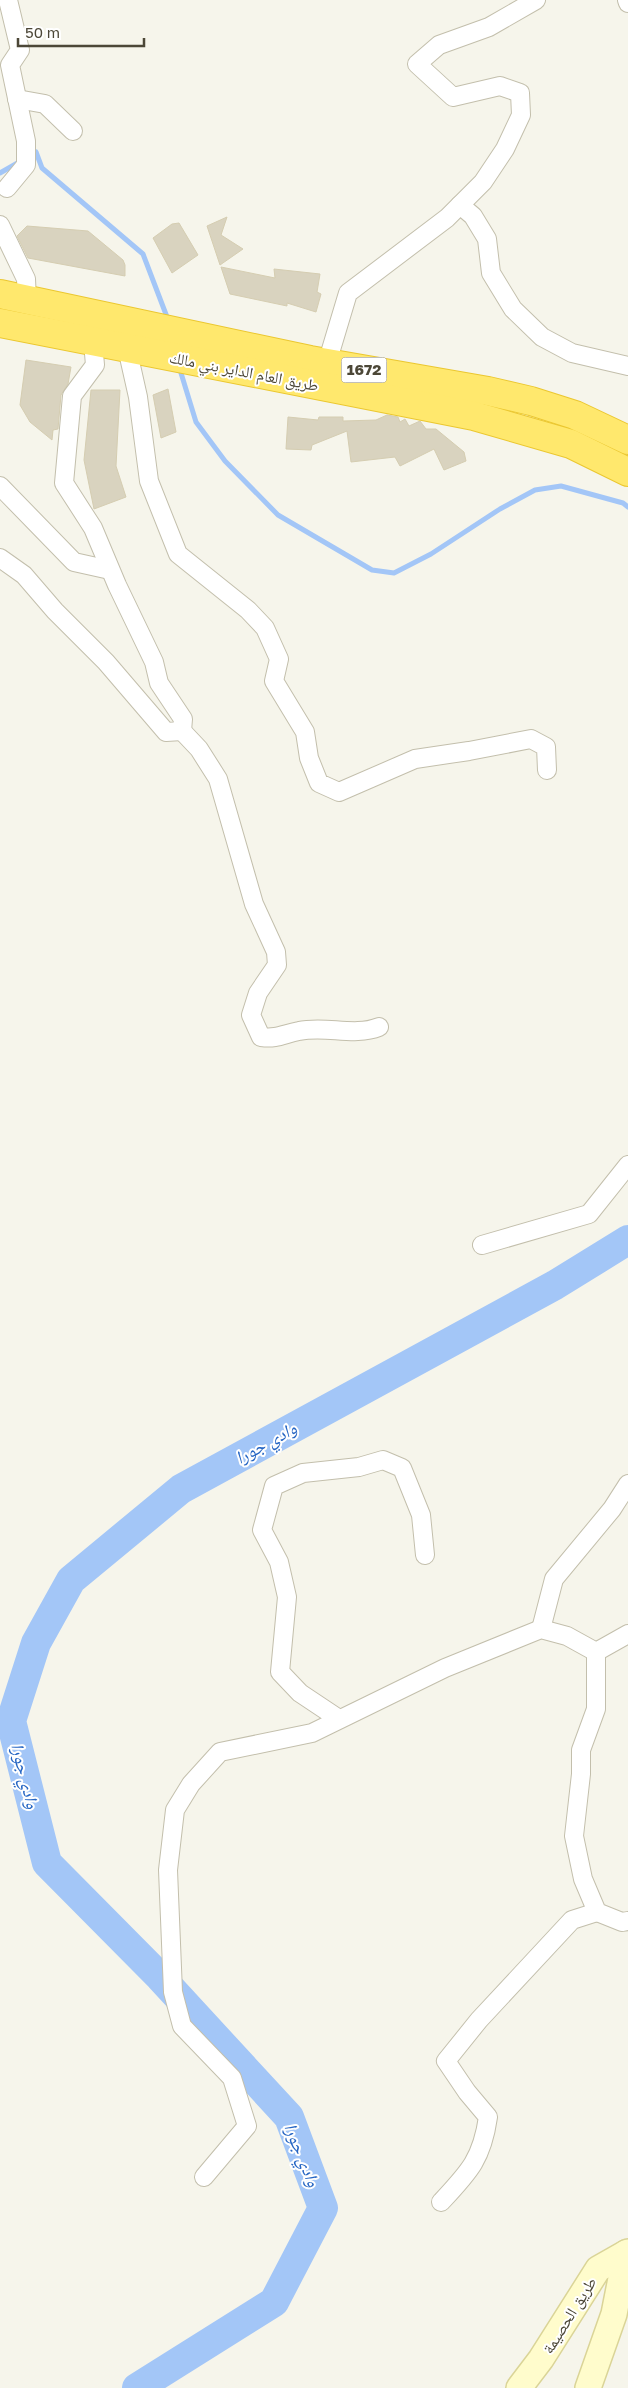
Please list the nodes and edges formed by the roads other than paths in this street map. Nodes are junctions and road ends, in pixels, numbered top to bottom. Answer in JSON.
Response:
{"nodes":[{"id":1,"x":8,"y":0,"type":"edge"},
{"id":2,"x":536,"y":0,"type":"edge"},
{"id":3,"x":17,"y":99,"type":"junction"},
{"id":4,"x":73,"y":131,"type":"dead end"},
{"id":5,"x":2,"y":189,"type":"edge"},
{"id":6,"x":460,"y":205,"type":"junction"},
{"id":7,"x":0,"y":225,"type":"edge"},
{"id":8,"x":0,"y":294,"type":"edge"},
{"id":9,"x":27,"y":300,"type":"junction"},
{"id":10,"x":0,"y":323,"type":"edge"},
{"id":11,"x":93,"y":342,"type":"junction"},
{"id":12,"x":127,"y":348,"type":"junction"},
{"id":13,"x":327,"y":363,"type":"junction"},
{"id":14,"x":628,"y":366,"type":"edge"},
{"id":15,"x":628,"y":440,"type":"edge"},
{"id":16,"x":628,"y":472,"type":"edge"},
{"id":17,"x":0,"y":486,"type":"edge"},
{"id":18,"x":0,"y":558,"type":"edge"},
{"id":19,"x":110,"y":570,"type":"junction"},
{"id":20,"x":182,"y":731,"type":"junction"},
{"id":21,"x":547,"y":770,"type":"dead end"},
{"id":22,"x":379,"y":1027,"type":"dead end"},
{"id":23,"x":628,"y":1165,"type":"edge"},
{"id":24,"x":482,"y":1245,"type":"dead end"},
{"id":25,"x":628,"y":1484,"type":"edge"},
{"id":26,"x":425,"y":1556,"type":"dead end"},
{"id":27,"x":540,"y":1629,"type":"junction"},
{"id":28,"x":628,"y":1634,"type":"edge"},
{"id":29,"x":596,"y":1652,"type":"junction"},
{"id":30,"x":339,"y":1719,"type":"junction"},
{"id":31,"x":597,"y":1912,"type":"junction"},
{"id":32,"x":628,"y":1921,"type":"edge"},
{"id":33,"x":204,"y":2177,"type":"dead end"},
{"id":34,"x":441,"y":2202,"type":"dead end"},
{"id":35,"x":627,"y":2253,"type":"edge"},
{"id":36,"x":519,"y":2388,"type":"edge"},
{"id":37,"x":588,"y":2388,"type":"edge"}],
"edges":[{"from":1,"to":3,"type":"street"},
{"from":2,"to":6,"type":"street"},
{"from":3,"to":4,"type":"street"},
{"from":3,"to":5,"type":"street"},
{"from":6,"to":13,"type":"street"},
{"from":6,"to":14,"type":"street"},
{"from":7,"to":9,"type":"street"},
{"from":8,"to":9,"type":"highway","name":"طريق العام الداير بني مالك","number":"1672"},
{"from":9,"to":13,"type":"highway","name":"طريق العام الداير بني مالك","number":"1672"},
{"from":10,"to":11,"type":"highway","name":"طريق العام الداير بني مالك","number":"1672"},
{"from":11,"to":12,"type":"highway","name":"طريق العام الداير بني مالك","number":"1672"},
{"from":11,"to":19,"type":"street"},
{"from":12,"to":16,"type":"highway","name":"طريق العام الداير بني مالك","number":"1672"},
{"from":12,"to":21,"type":"street"},
{"from":13,"to":15,"type":"highway","name":"طريق العام الداير بني مالك","number":"1672"},
{"from":17,"to":19,"type":"street"},
{"from":18,"to":20,"type":"street"},
{"from":19,"to":20,"type":"street"},
{"from":20,"to":22,"type":"street"},
{"from":23,"to":24,"type":"street"},
{"from":25,"to":27,"type":"street"},
{"from":26,"to":30,"type":"street"},
{"from":27,"to":29,"type":"street"},
{"from":27,"to":30,"type":"street"},
{"from":28,"to":29,"type":"street"},
{"from":29,"to":31,"type":"street"},
{"from":30,"to":33,"type":"street"},
{"from":31,"to":32,"type":"street"},
{"from":31,"to":34,"type":"street"},
{"from":35,"to":36,"type":"street","name":"طريق الحصيمة"},
{"from":35,"to":37,"type":"street"}]}
